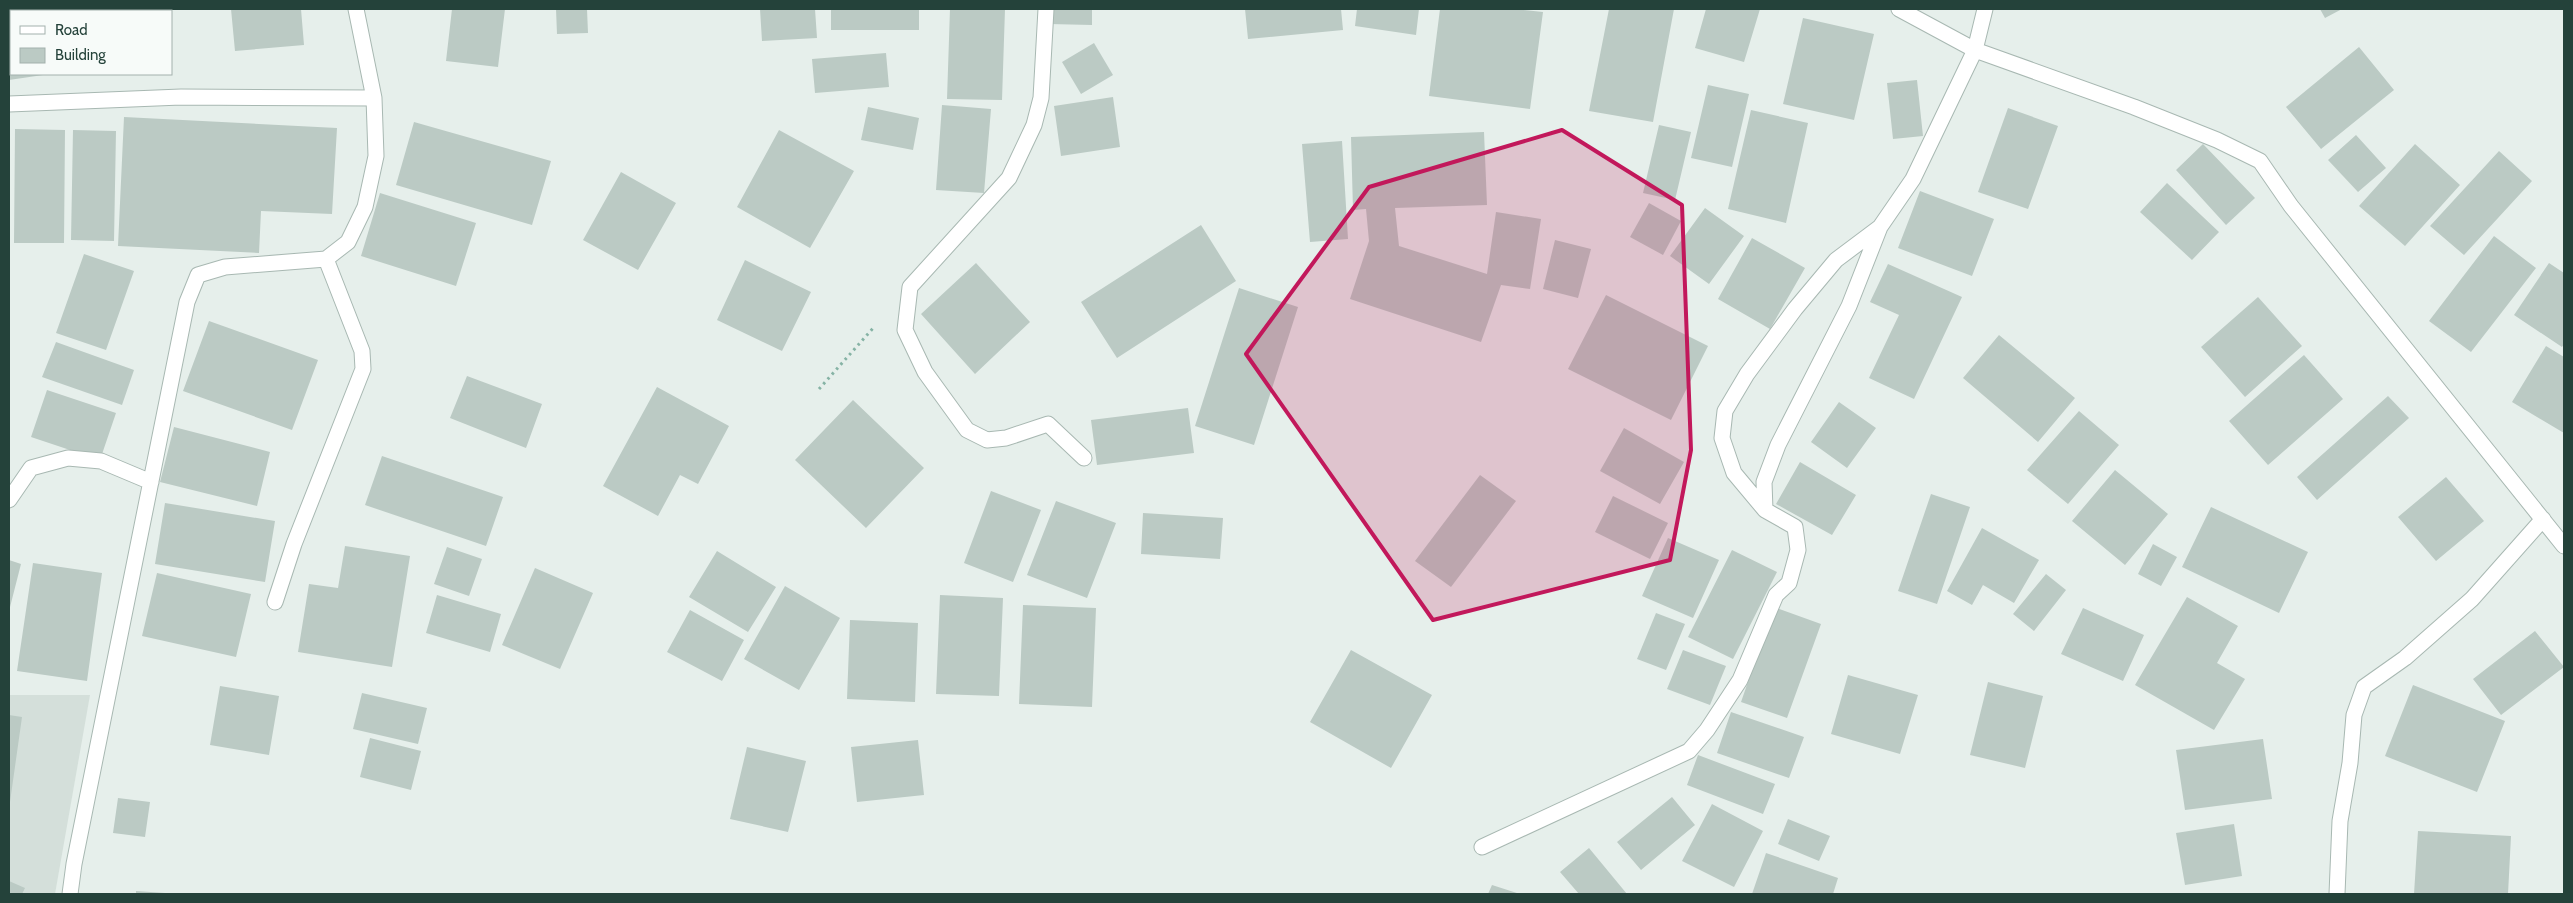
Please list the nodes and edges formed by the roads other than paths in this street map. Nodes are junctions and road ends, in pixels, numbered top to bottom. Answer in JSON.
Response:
{"nodes":[{"id":1,"x":356,"y":9,"type":"edge"},
{"id":2,"x":1046,"y":9,"type":"edge"},
{"id":3,"x":1900,"y":9,"type":"edge"},
{"id":4,"x":1984,"y":9,"type":"edge"},
{"id":5,"x":1975,"y":50,"type":"junction"},
{"id":6,"x":374,"y":98,"type":"junction"},
{"id":7,"x":9,"y":104,"type":"edge"},
{"id":8,"x":1880,"y":227,"type":"junction"},
{"id":9,"x":326,"y":259,"type":"junction"},
{"id":10,"x":1084,"y":458,"type":"dead end"},
{"id":11,"x":151,"y":482,"type":"junction"},
{"id":12,"x":9,"y":500,"type":"edge"},
{"id":13,"x":1765,"y":510,"type":"junction"},
{"id":14,"x":2543,"y":519,"type":"junction"},
{"id":15,"x":2564,"y":546,"type":"edge"},
{"id":16,"x":275,"y":602,"type":"dead end"},
{"id":17,"x":1482,"y":847,"type":"dead end"},
{"id":18,"x":70,"y":894,"type":"edge"},
{"id":19,"x":2337,"y":894,"type":"edge"}],
"edges":[{"from":1,"to":6,"type":"street"},
{"from":2,"to":10,"type":"street"},
{"from":3,"to":5,"type":"street"},
{"from":4,"to":5,"type":"street"},
{"from":5,"to":8,"type":"street"},
{"from":5,"to":14,"type":"street"},
{"from":6,"to":7,"type":"street"},
{"from":6,"to":9,"type":"street"},
{"from":8,"to":13,"type":"street"},
{"from":8,"to":13,"type":"street"},
{"from":9,"to":11,"type":"street"},
{"from":9,"to":16,"type":"street"},
{"from":11,"to":12,"type":"street"},
{"from":11,"to":18,"type":"street"},
{"from":13,"to":17,"type":"street"},
{"from":14,"to":15,"type":"street"},
{"from":14,"to":19,"type":"street"}]}
